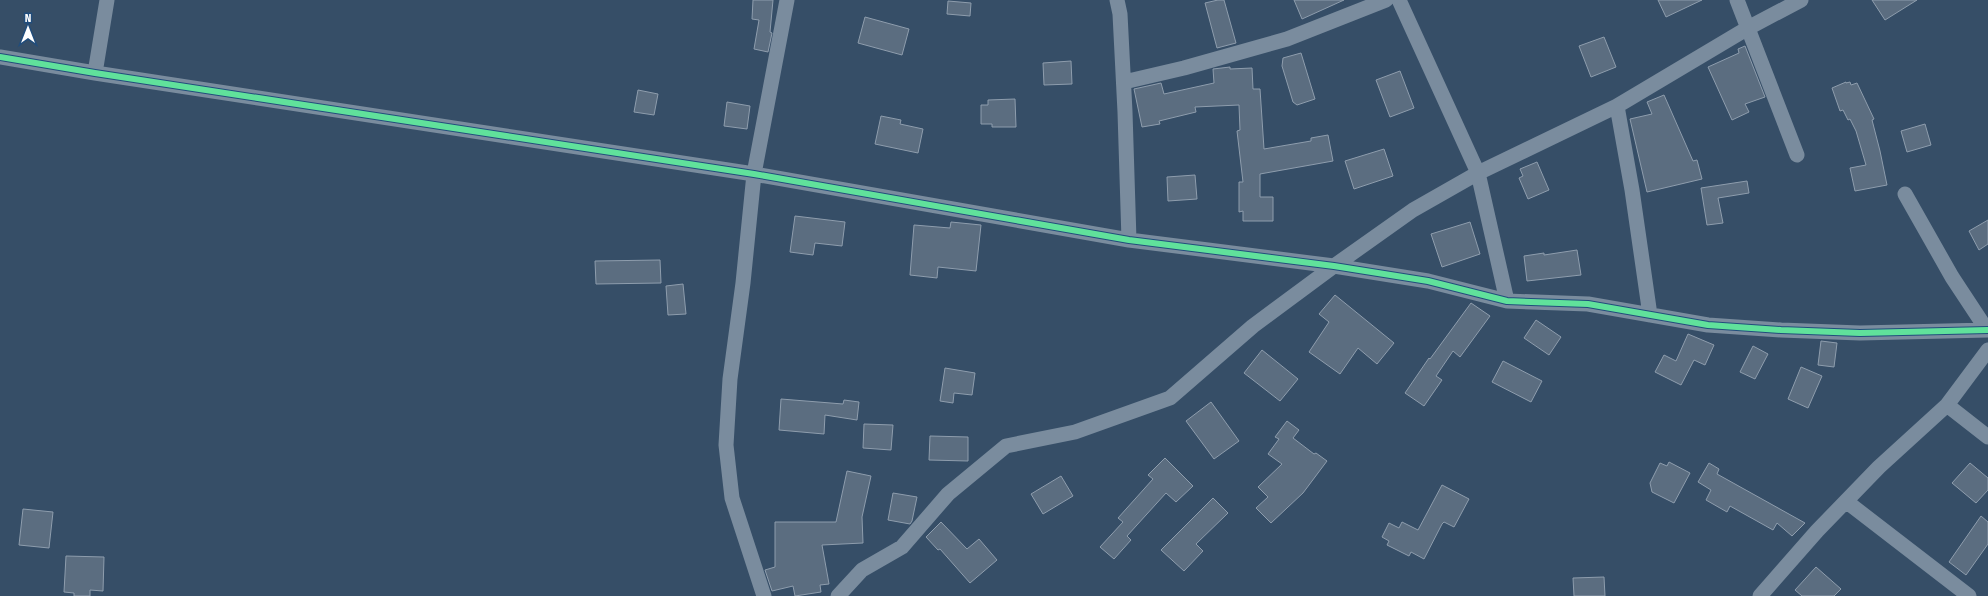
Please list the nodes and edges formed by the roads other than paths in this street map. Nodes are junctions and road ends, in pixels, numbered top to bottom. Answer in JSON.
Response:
{"nodes":[{"id":1,"x":107,"y":0,"type":"edge"},
{"id":2,"x":787,"y":0,"type":"edge"},
{"id":3,"x":1117,"y":0,"type":"edge"},
{"id":4,"x":1386,"y":0,"type":"edge"},
{"id":5,"x":1398,"y":0,"type":"edge"},
{"id":6,"x":1736,"y":0,"type":"edge"},
{"id":7,"x":1801,"y":0,"type":"edge"},
{"id":8,"x":1748,"y":28,"type":"junction"},
{"id":9,"x":0,"y":57,"type":"edge"},
{"id":10,"x":95,"y":73,"type":"junction"},
{"id":11,"x":1124,"y":82,"type":"junction"},
{"id":12,"x":1617,"y":106,"type":"junction"},
{"id":13,"x":1797,"y":155,"type":"dead end"},
{"id":14,"x":1478,"y":173,"type":"junction"},
{"id":15,"x":754,"y":174,"type":"junction"},
{"id":16,"x":1905,"y":194,"type":"dead end"},
{"id":17,"x":1129,"y":240,"type":"junction"},
{"id":18,"x":1334,"y":266,"type":"junction"},
{"id":19,"x":1506,"y":302,"type":"junction"},
{"id":20,"x":1650,"y":315,"type":"junction"},
{"id":21,"x":1988,"y":330,"type":"edge"},
{"id":22,"x":1988,"y":350,"type":"edge"},
{"id":23,"x":1947,"y":405,"type":"junction"},
{"id":24,"x":1988,"y":436,"type":"edge"},
{"id":25,"x":1847,"y":502,"type":"junction"},
{"id":26,"x":764,"y":596,"type":"edge"},
{"id":27,"x":838,"y":596,"type":"edge"},
{"id":28,"x":1760,"y":596,"type":"edge"},
{"id":29,"x":1969,"y":596,"type":"edge"}],
"edges":[{"from":1,"to":10,"type":"street"},
{"from":2,"to":15,"type":"street"},
{"from":3,"to":11,"type":"street"},
{"from":4,"to":11,"type":"street"},
{"from":5,"to":14,"type":"street"},
{"from":6,"to":8,"type":"street"},
{"from":7,"to":8,"type":"street"},
{"from":8,"to":12,"type":"street"},
{"from":8,"to":13,"type":"street"},
{"from":9,"to":10,"type":"street"},
{"from":10,"to":15,"type":"street"},
{"from":11,"to":17,"type":"street"},
{"from":12,"to":14,"type":"street"},
{"from":12,"to":20,"type":"street"},
{"from":14,"to":18,"type":"street"},
{"from":14,"to":19,"type":"street"},
{"from":15,"to":17,"type":"street"},
{"from":15,"to":26,"type":"street"},
{"from":16,"to":21,"type":"street"},
{"from":17,"to":18,"type":"street"},
{"from":18,"to":19,"type":"street"},
{"from":18,"to":27,"type":"street"},
{"from":19,"to":20,"type":"street"},
{"from":20,"to":21,"type":"street"},
{"from":22,"to":23,"type":"street"},
{"from":23,"to":24,"type":"street"},
{"from":23,"to":25,"type":"street"},
{"from":25,"to":28,"type":"street"},
{"from":25,"to":29,"type":"street"}]}
